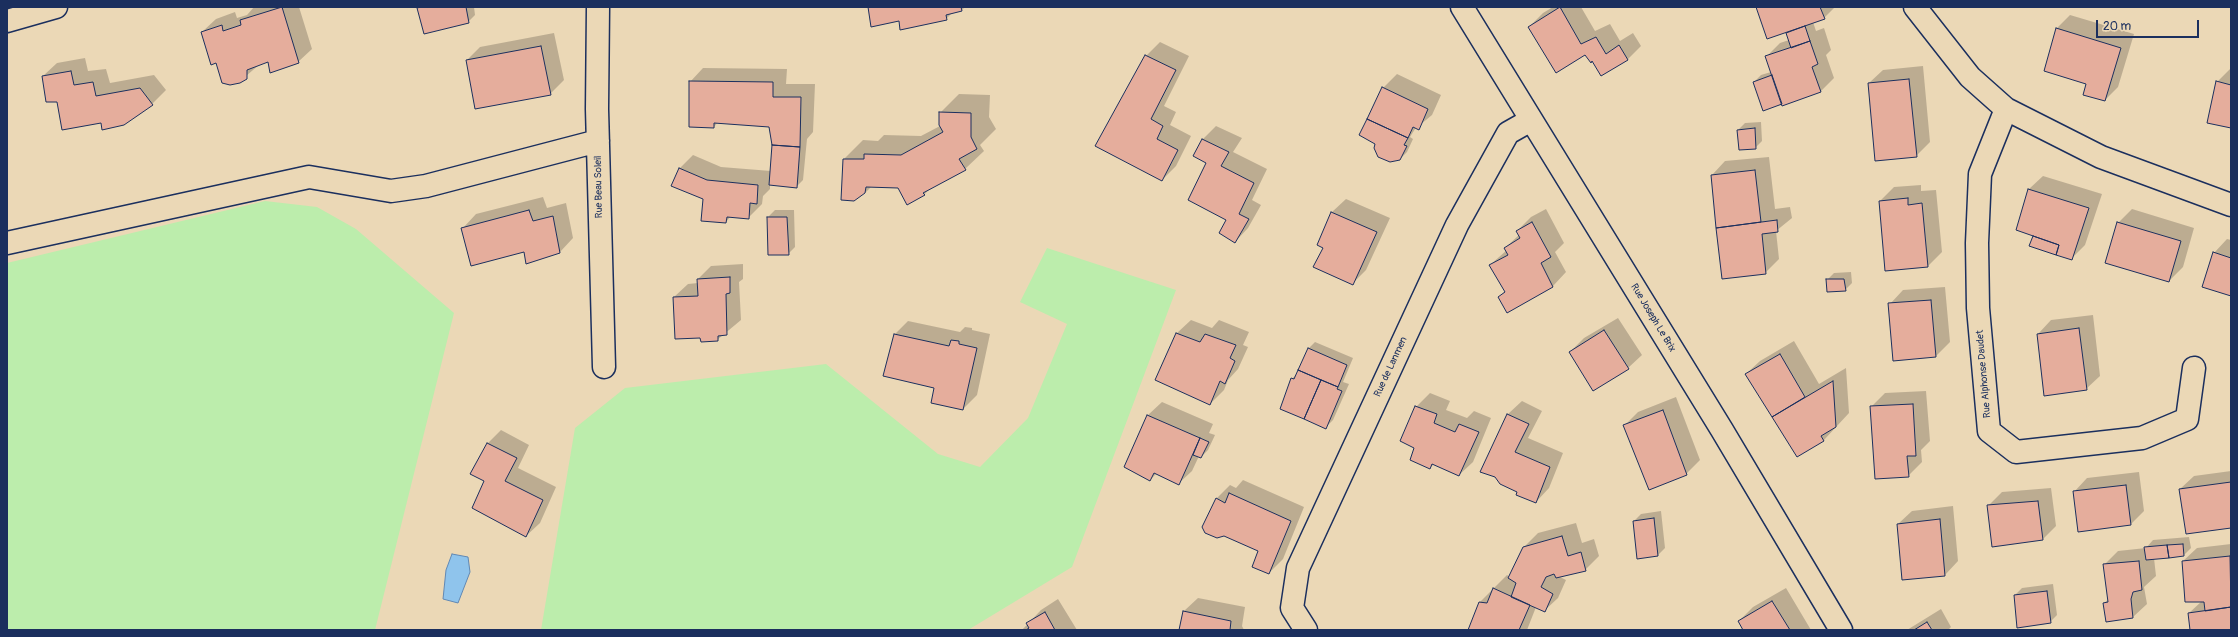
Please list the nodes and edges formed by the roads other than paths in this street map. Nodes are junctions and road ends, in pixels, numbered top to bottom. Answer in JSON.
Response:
{"nodes":[{"id":1,"x":56,"y":7,"type":"edge"},
{"id":2,"x":598,"y":7,"type":"edge"},
{"id":3,"x":1462,"y":7,"type":"edge"},
{"id":4,"x":1914,"y":7,"type":"edge"},
{"id":5,"x":7,"y":21,"type":"edge"},
{"id":6,"x":2006,"y":109,"type":"junction"},
{"id":7,"x":1531,"y":120,"type":"junction"},
{"id":8,"x":598,"y":141,"type":"junction"},
{"id":9,"x":2231,"y":205,"type":"edge"},
{"id":10,"x":7,"y":243,"type":"edge"},
{"id":11,"x":604,"y":367,"type":"dead end"},
{"id":12,"x":2194,"y":368,"type":"dead end"},
{"id":13,"x":1306,"y":630,"type":"edge"},
{"id":14,"x":1840,"y":630,"type":"edge"}],
"edges":[{"from":1,"to":5,"type":"street"},
{"from":2,"to":8,"type":"street","name":"Rue Beau Soleil"},
{"from":3,"to":7,"type":"street","name":"Rue Joseph Le Brix"},
{"from":4,"to":6,"type":"street"},
{"from":6,"to":9,"type":"street"},
{"from":6,"to":12,"type":"street","name":"Rue Alphonse Daudet"},
{"from":7,"to":13,"type":"street","name":"Rue de Lanmen"},
{"from":7,"to":14,"type":"street","name":"Rue Joseph Le Brix"},
{"from":8,"to":10,"type":"street"},
{"from":8,"to":11,"type":"street","name":"Rue Beau Soleil"}]}
